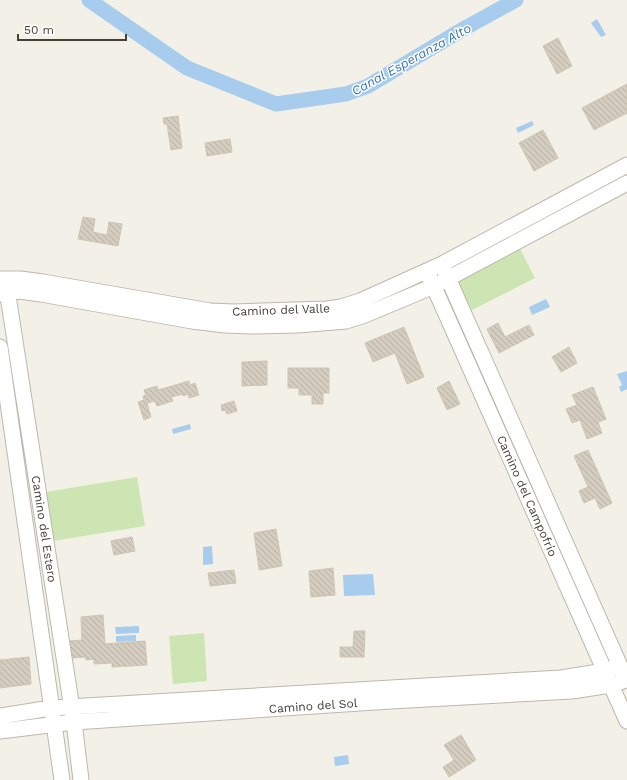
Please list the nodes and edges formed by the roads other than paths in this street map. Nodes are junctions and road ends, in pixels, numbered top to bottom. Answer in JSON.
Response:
{"nodes":[{"id":1,"x":627,"y":165,"type":"edge"},
{"id":2,"x":627,"y":183,"type":"edge"},
{"id":3,"x":442,"y":264,"type":"junction"},
{"id":4,"x":427,"y":271,"type":"junction"},
{"id":5,"x":449,"y":278,"type":"junction"},
{"id":6,"x":3,"y":286,"type":"edge"},
{"id":7,"x":434,"y":286,"type":"junction"},
{"id":8,"x":0,"y":347,"type":"edge"},
{"id":9,"x":620,"y":666,"type":"junction"},
{"id":10,"x":608,"y":678,"type":"junction"},
{"id":11,"x":627,"y":680,"type":"edge"},
{"id":12,"x":71,"y":707,"type":"junction"},
{"id":13,"x":51,"y":708,"type":"junction"},
{"id":14,"x":0,"y":716,"type":"edge"},
{"id":15,"x":627,"y":721,"type":"edge"},
{"id":16,"x":74,"y":722,"type":"junction"},
{"id":17,"x":53,"y":724,"type":"junction"},
{"id":18,"x":0,"y":731,"type":"edge"},
{"id":19,"x":62,"y":780,"type":"edge"},
{"id":20,"x":81,"y":780,"type":"edge"}],
"edges":[{"from":1,"to":3,"type":"street","name":"Camino del Valle"},
{"from":2,"to":5,"type":"street","name":"Camino del Valle"},
{"from":3,"to":4,"type":"street","name":"Camino del Valle"},
{"from":3,"to":5,"type":"street","name":"Camino del Campofrío"},
{"from":4,"to":6,"type":"street","name":"Camino del Valle"},
{"from":4,"to":7,"type":"street","name":"Camino del Campofrío"},
{"from":5,"to":7,"type":"street","name":"Camino del Valle"},
{"from":5,"to":9,"type":"street","name":"Camino del Campofrío"},
{"from":6,"to":7,"type":"street","name":"Camino del Valle"},
{"from":6,"to":12,"type":"street","name":"Camino del Estero"},
{"from":7,"to":10,"type":"street","name":"Camino del Campofrío"},
{"from":8,"to":13,"type":"street","name":"Camino del Estero"},
{"from":9,"to":10,"type":"street","name":"Camino del Sol"},
{"from":9,"to":11,"type":"street","name":"Camino del Campofrío"},
{"from":10,"to":11,"type":"street","name":"Camino del Sol"},
{"from":10,"to":12,"type":"street","name":"Camino del Sol"},
{"from":10,"to":15,"type":"street","name":"Camino del Campofrío"},
{"from":10,"to":16,"type":"street","name":"Camino del Sol"},
{"from":12,"to":13,"type":"street","name":"Camino del Sol"},
{"from":12,"to":16,"type":"street","name":"Camino del Estero"},
{"from":13,"to":14,"type":"street","name":"Camino del Sol"},
{"from":13,"to":17,"type":"street","name":"Camino del Estero"},
{"from":16,"to":17,"type":"street","name":"Camino del Sol"},
{"from":16,"to":20,"type":"street","name":"Camino del Estero"},
{"from":17,"to":18,"type":"street","name":"Camino del Sol"},
{"from":17,"to":19,"type":"street","name":"Camino del Estero"}]}
